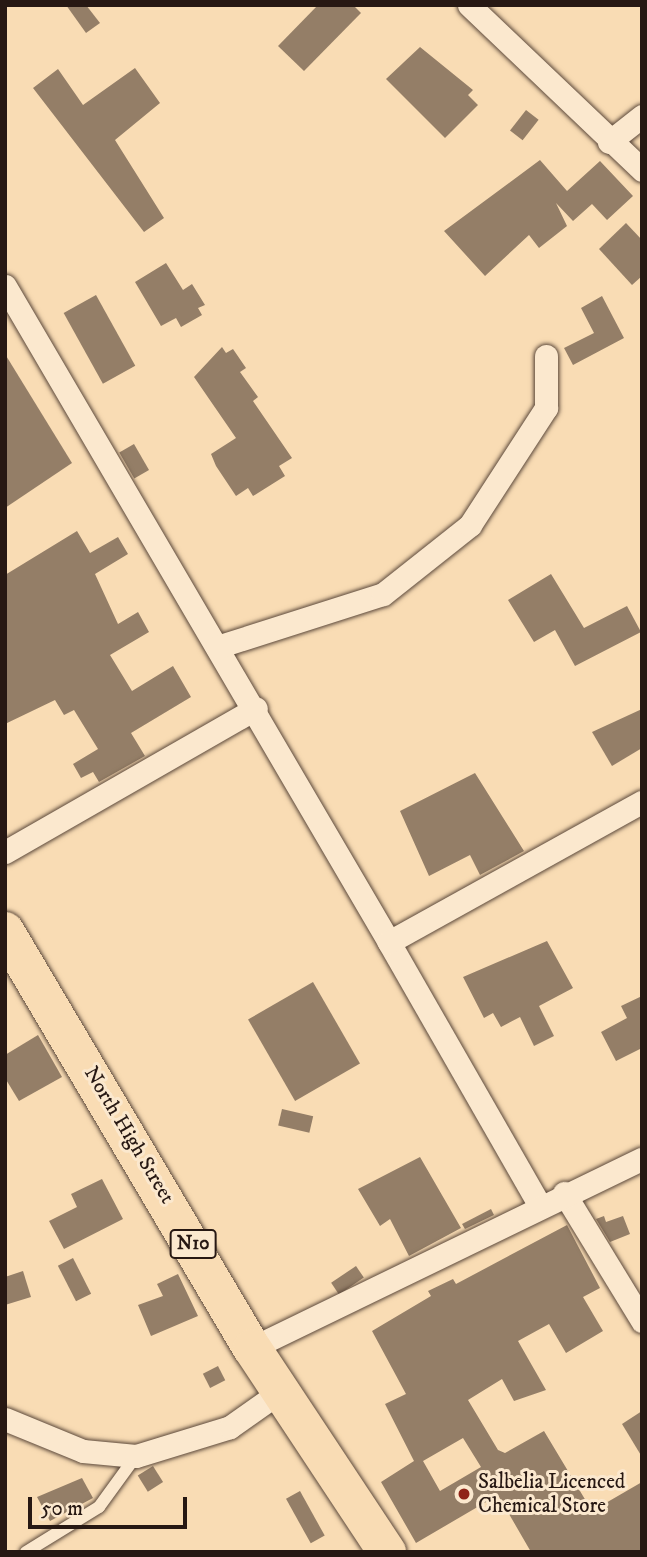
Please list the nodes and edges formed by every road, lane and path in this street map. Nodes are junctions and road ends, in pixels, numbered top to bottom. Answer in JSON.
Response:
{"nodes":[{"id":1,"x":469,"y":5,"type":"edge"},
{"id":2,"x":642,"y":116,"type":"edge"},
{"id":3,"x":609,"y":142,"type":"junction"},
{"id":4,"x":642,"y":170,"type":"edge"},
{"id":5,"x":5,"y":286,"type":"edge"},
{"id":6,"x":546,"y":355,"type":"dead end"},
{"id":7,"x":217,"y":647,"type":"junction"},
{"id":8,"x":256,"y":708,"type":"junction"},
{"id":9,"x":642,"y":802,"type":"edge"},
{"id":10,"x":5,"y":852,"type":"edge"},
{"id":11,"x":5,"y":931,"type":"edge"},
{"id":12,"x":389,"y":942,"type":"junction"},
{"id":13,"x":642,"y":1159,"type":"edge"},
{"id":14,"x":564,"y":1193,"type":"junction"},
{"id":15,"x":540,"y":1206,"type":"junction"},
{"id":16,"x":642,"y":1321,"type":"edge"},
{"id":17,"x":252,"y":1348,"type":"junction"},
{"id":18,"x":281,"y":1391,"type":"junction"},
{"id":19,"x":5,"y":1419,"type":"edge"},
{"id":20,"x":136,"y":1456,"type":"junction"},
{"id":21,"x":26,"y":1552,"type":"edge"},
{"id":22,"x":387,"y":1552,"type":"edge"}],
"edges":[{"from":1,"to":3,"type":"street"},
{"from":2,"to":3,"type":"street"},
{"from":3,"to":4,"type":"street"},
{"from":5,"to":7,"type":"street"},
{"from":6,"to":7,"type":"street"},
{"from":7,"to":8,"type":"street"},
{"from":8,"to":10,"type":"street"},
{"from":8,"to":12,"type":"street"},
{"from":9,"to":12,"type":"street"},
{"from":11,"to":17,"type":"highway","name":"North High Street","number":"N10"},
{"from":12,"to":15,"type":"street"},
{"from":13,"to":14,"type":"street"},
{"from":14,"to":15,"type":"street"},
{"from":14,"to":16,"type":"street"},
{"from":15,"to":17,"type":"street"},
{"from":17,"to":18,"type":"highway","name":"North High Street","number":"N10"},
{"from":18,"to":20,"type":"street"},
{"from":18,"to":22,"type":"highway","name":"North High Street","number":"N10"},
{"from":19,"to":20,"type":"street"},
{"from":20,"to":21,"type":"lane"}]}
